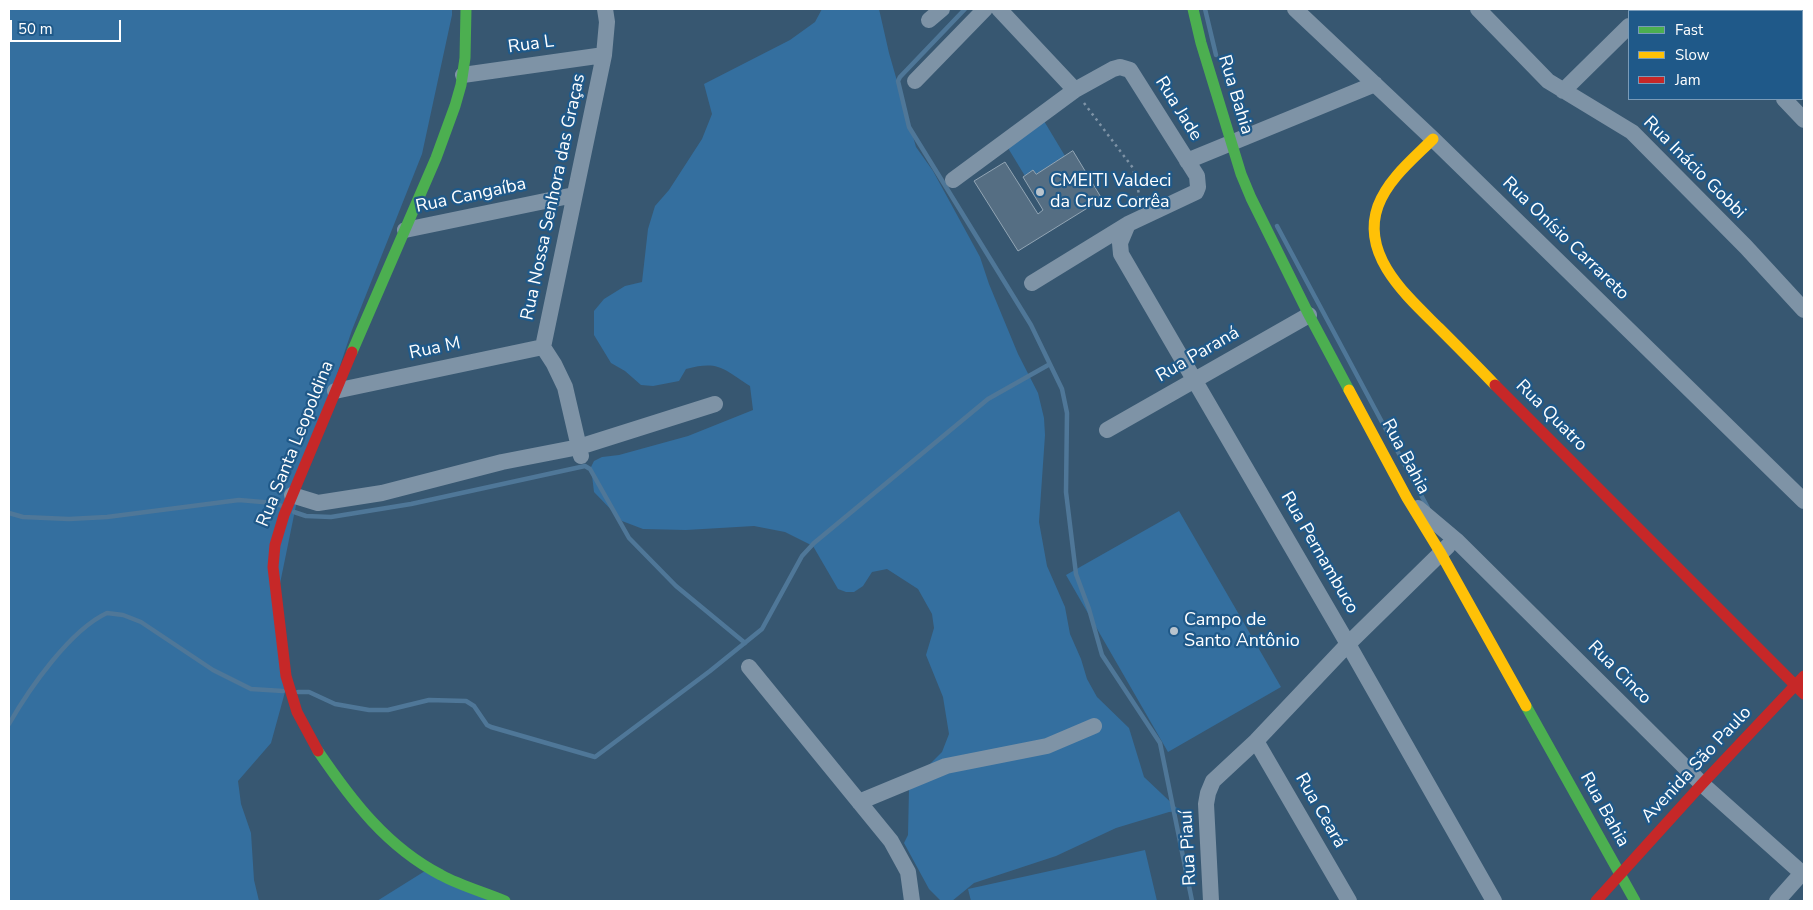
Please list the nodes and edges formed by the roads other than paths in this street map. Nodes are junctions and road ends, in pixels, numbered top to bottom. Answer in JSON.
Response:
{"nodes":[{"id":1,"x":466,"y":9,"type":"edge"},
{"id":2,"x":605,"y":9,"type":"edge"},
{"id":3,"x":942,"y":9,"type":"edge"},
{"id":4,"x":985,"y":9,"type":"edge"},
{"id":5,"x":999,"y":9,"type":"edge"},
{"id":6,"x":1193,"y":9,"type":"edge"},
{"id":7,"x":1295,"y":9,"type":"edge"},
{"id":8,"x":1478,"y":9,"type":"edge"},
{"id":9,"x":929,"y":20,"type":"dead end"},
{"id":10,"x":1628,"y":27,"type":"edge"},
{"id":11,"x":604,"y":55,"type":"junction"},
{"id":12,"x":463,"y":74,"type":"junction"},
{"id":13,"x":915,"y":81,"type":"dead end"},
{"id":14,"x":1375,"y":84,"type":"junction"},
{"id":15,"x":1075,"y":90,"type":"junction"},
{"id":16,"x":1564,"y":91,"type":"junction"},
{"id":17,"x":1785,"y":100,"type":"edge"},
{"id":18,"x":1804,"y":120,"type":"edge"},
{"id":19,"x":1433,"y":139,"type":"junction"},
{"id":20,"x":1231,"y":143,"type":"junction"},
{"id":21,"x":1187,"y":161,"type":"junction"},
{"id":22,"x":953,"y":180,"type":"dead end"},
{"id":23,"x":574,"y":195,"type":"junction"},
{"id":24,"x":1128,"y":224,"type":"junction"},
{"id":25,"x":405,"y":230,"type":"junction"},
{"id":26,"x":1032,"y":283,"type":"dead end"},
{"id":27,"x":1804,"y":310,"type":"edge"},
{"id":28,"x":1309,"y":315,"type":"junction"},
{"id":29,"x":543,"y":347,"type":"junction"},
{"id":30,"x":1194,"y":380,"type":"junction"},
{"id":31,"x":335,"y":391,"type":"junction"},
{"id":32,"x":715,"y":404,"type":"dead end"},
{"id":33,"x":1107,"y":430,"type":"dead end"},
{"id":34,"x":580,"y":452,"type":"junction"},
{"id":35,"x":292,"y":495,"type":"junction"},
{"id":36,"x":1407,"y":498,"type":"junction"},
{"id":37,"x":1804,"y":501,"type":"edge"},
{"id":38,"x":1456,"y":540,"type":"junction"},
{"id":39,"x":1440,"y":552,"type":"junction"},
{"id":40,"x":1348,"y":644,"type":"junction"},
{"id":41,"x":749,"y":667,"type":"dead end"},
{"id":42,"x":1804,"y":676,"type":"edge"},
{"id":43,"x":1795,"y":685,"type":"junction"},
{"id":44,"x":1804,"y":694,"type":"edge"},
{"id":45,"x":1094,"y":726,"type":"dead end"},
{"id":46,"x":1256,"y":741,"type":"junction"},
{"id":47,"x":1702,"y":784,"type":"junction"},
{"id":48,"x":859,"y":802,"type":"junction"},
{"id":49,"x":1803,"y":874,"type":"edge"},
{"id":50,"x":1620,"y":875,"type":"junction"},
{"id":51,"x":505,"y":901,"type":"edge"},
{"id":52,"x":912,"y":901,"type":"edge"},
{"id":53,"x":1211,"y":901,"type":"edge"},
{"id":54,"x":1349,"y":901,"type":"edge"},
{"id":55,"x":1494,"y":901,"type":"edge"},
{"id":56,"x":1596,"y":901,"type":"edge"},
{"id":57,"x":1635,"y":901,"type":"edge"},
{"id":58,"x":1777,"y":901,"type":"edge"}],
"edges":[{"from":1,"to":12,"type":"street","name":"Rua Santa Leopoldina"},
{"from":2,"to":11,"type":"street","name":"Rua Nossa Senhora das Graças"},
{"from":3,"to":9,"type":"street"},
{"from":4,"to":13,"type":"street"},
{"from":5,"to":15,"type":"street"},
{"from":6,"to":20,"type":"street","name":"Rua Bahia"},
{"from":7,"to":14,"type":"street","name":"Rua Onísio Carrareto"},
{"from":8,"to":16,"type":"street","name":"Rua Inácio Gobbi"},
{"from":10,"to":16,"type":"street"},
{"from":11,"to":12,"type":"street","name":"Rua L"},
{"from":11,"to":23,"type":"street","name":"Rua Nossa Senhora das Graças"},
{"from":12,"to":25,"type":"street","name":"Rua Santa Leopoldina"},
{"from":14,"to":19,"type":"street","name":"Rua Onísio Carrareto"},
{"from":14,"to":20,"type":"street"},
{"from":15,"to":21,"type":"street","name":"Rua Jade"},
{"from":15,"to":22,"type":"street","name":"Rua Jade"},
{"from":16,"to":27,"type":"street","name":"Rua Inácio Gobbi"},
{"from":17,"to":18,"type":"street"},
{"from":19,"to":37,"type":"street","name":"Rua Onísio Carrareto"},
{"from":19,"to":43,"type":"street","name":"Rua Quatro"},
{"from":20,"to":21,"type":"street"},
{"from":20,"to":28,"type":"street","name":"Rua Bahia"},
{"from":21,"to":24,"type":"street","name":"Rua Jade"},
{"from":23,"to":25,"type":"street","name":"Rua Cangaíba"},
{"from":23,"to":29,"type":"street","name":"Rua Nossa Senhora das Graças"},
{"from":24,"to":26,"type":"street","name":"Rua Jade"},
{"from":24,"to":30,"type":"street","name":"Rua Pernambuco"},
{"from":25,"to":31,"type":"street","name":"Rua Santa Leopoldina"},
{"from":28,"to":30,"type":"street","name":"Rua Paraná"},
{"from":28,"to":36,"type":"street","name":"Rua Bahia"},
{"from":29,"to":31,"type":"street","name":"Rua M"},
{"from":29,"to":34,"type":"street"},
{"from":30,"to":33,"type":"street","name":"Rua Paraná"},
{"from":30,"to":40,"type":"street","name":"Rua Pernambuco"},
{"from":31,"to":35,"type":"street","name":"Rua Santa Leopoldina"},
{"from":32,"to":34,"type":"street"},
{"from":34,"to":35,"type":"street"},
{"from":35,"to":51,"type":"street","name":"Rua Santa Leopoldina"},
{"from":36,"to":38,"type":"street","name":"Rua Cinco"},
{"from":36,"to":39,"type":"street","name":"Rua Bahia"},
{"from":38,"to":39,"type":"street"},
{"from":38,"to":47,"type":"street","name":"Rua Cinco"},
{"from":39,"to":40,"type":"street"},
{"from":39,"to":50,"type":"street","name":"Rua Bahia"},
{"from":40,"to":46,"type":"street"},
{"from":40,"to":55,"type":"street","name":"Rua Pernambuco"},
{"from":41,"to":48,"type":"street"},
{"from":42,"to":43,"type":"street","name":"Avenida São Paulo"},
{"from":43,"to":44,"type":"street","name":"Rua Quatro"},
{"from":43,"to":47,"type":"street","name":"Avenida São Paulo"},
{"from":45,"to":48,"type":"street"},
{"from":46,"to":53,"type":"street","name":"Rua Piauí"},
{"from":46,"to":54,"type":"street","name":"Rua Ceará"},
{"from":47,"to":49,"type":"street","name":"Rua Cinco"},
{"from":47,"to":50,"type":"street","name":"Avenida São Paulo"},
{"from":48,"to":52,"type":"street"},
{"from":49,"to":58,"type":"street"},
{"from":50,"to":56,"type":"street","name":"Avenida São Paulo"},
{"from":50,"to":57,"type":"street","name":"Rua Bahia"}]}
